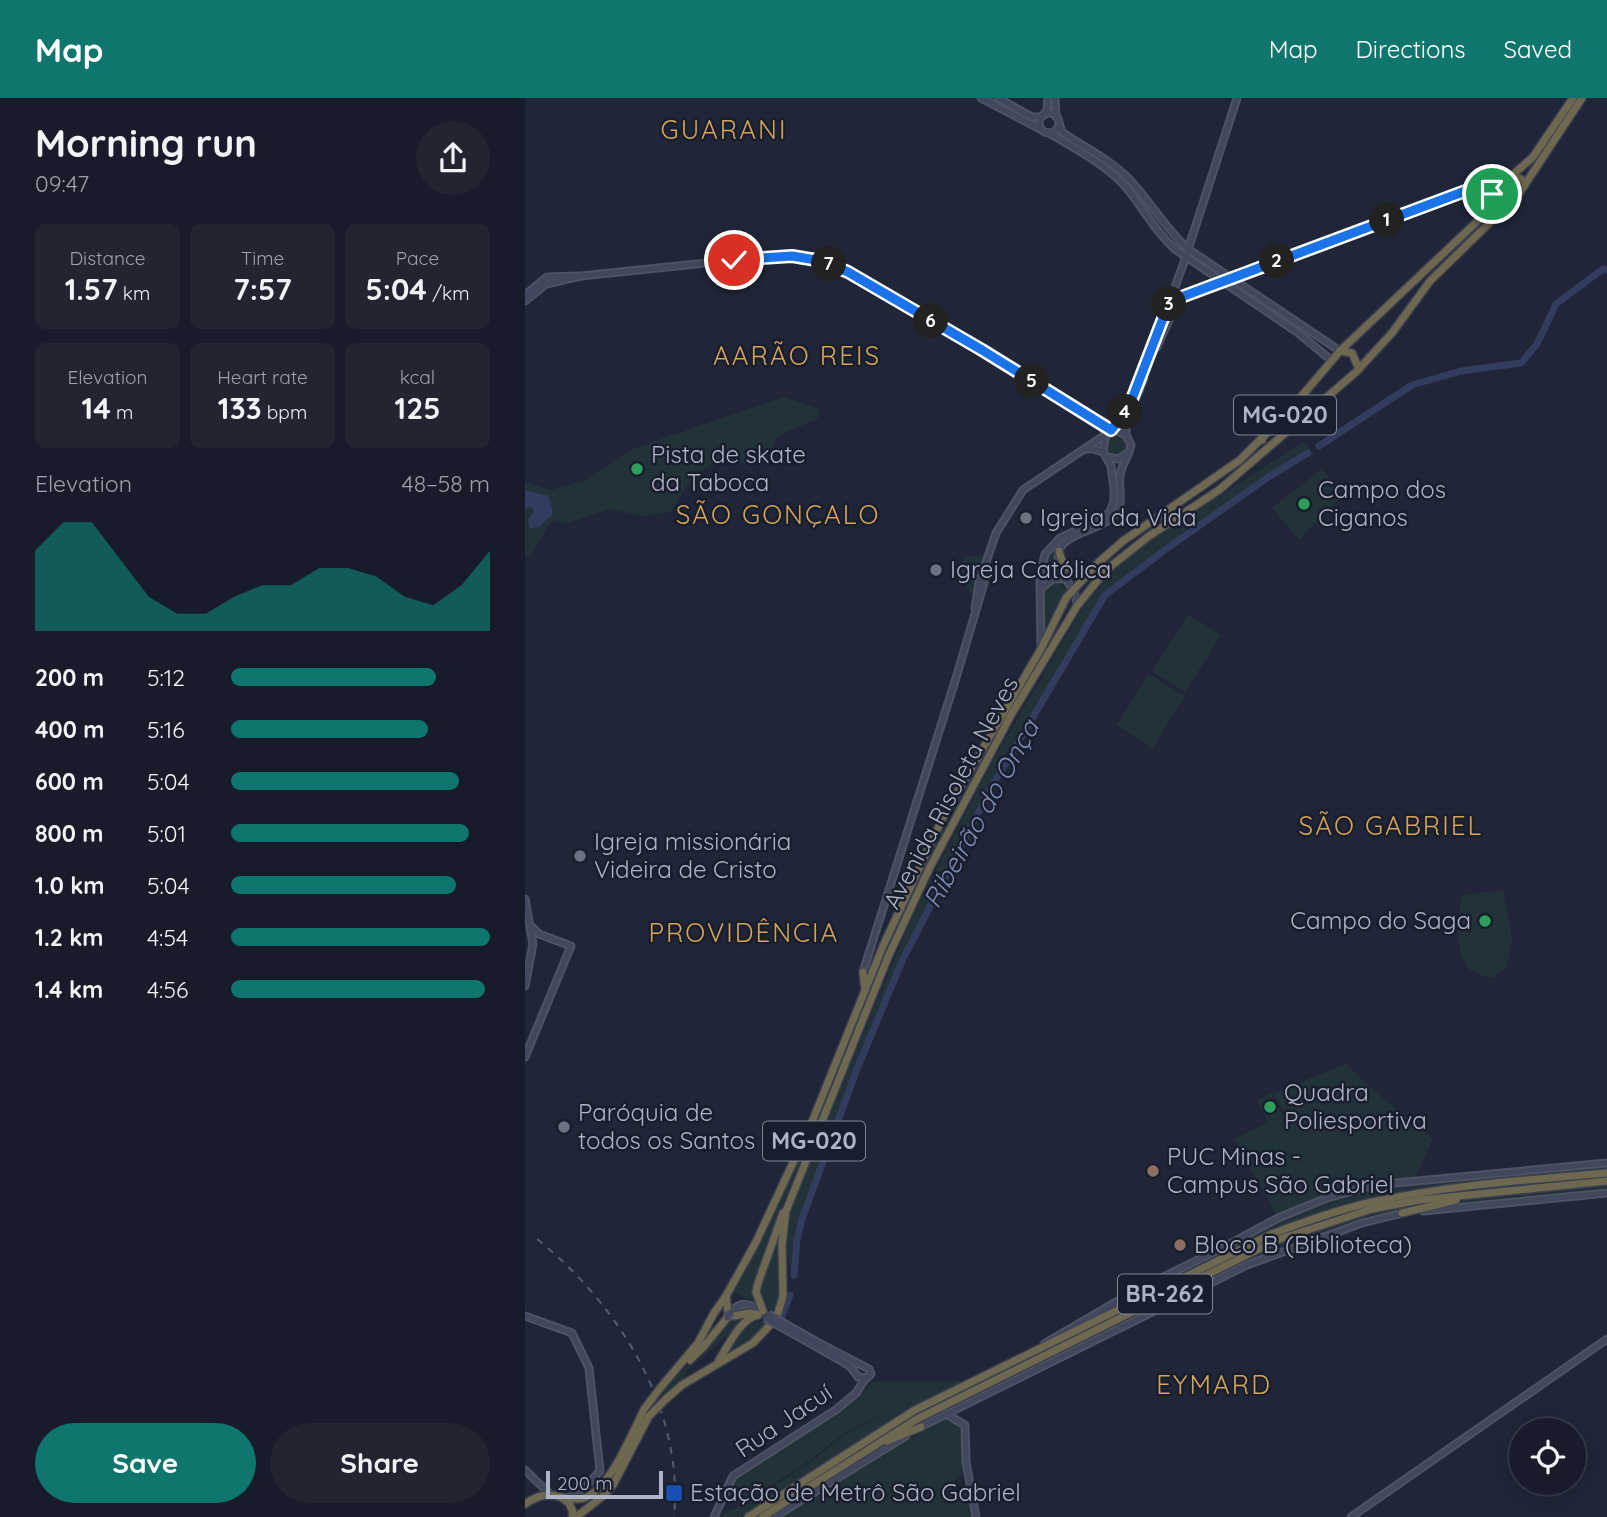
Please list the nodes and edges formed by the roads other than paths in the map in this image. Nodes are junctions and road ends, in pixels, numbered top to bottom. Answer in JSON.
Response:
{"nodes":[{"id":1,"x":981,"y":98,"type":"edge"},
{"id":2,"x":998,"y":98,"type":"edge"},
{"id":3,"x":1048,"y":98,"type":"edge"},
{"id":4,"x":1055,"y":98,"type":"edge"},
{"id":5,"x":1237,"y":98,"type":"edge"},
{"id":6,"x":1573,"y":98,"type":"edge"},
{"id":7,"x":1582,"y":98,"type":"edge"},
{"id":8,"x":1043,"y":116,"type":"junction"},
{"id":9,"x":1058,"y":120,"type":"junction"},
{"id":10,"x":1042,"y":130,"type":"junction"},
{"id":11,"x":1048,"y":133,"type":"junction"},
{"id":12,"x":1510,"y":175,"type":"junction"},
{"id":13,"x":1484,"y":184,"type":"junction"},
{"id":14,"x":1525,"y":185,"type":"junction"},
{"id":15,"x":1494,"y":201,"type":"junction"},
{"id":16,"x":1188,"y":249,"type":"junction"},
{"id":17,"x":1186,"y":257,"type":"junction"},
{"id":18,"x":1251,"y":270,"type":"junction"},
{"id":19,"x":581,"y":276,"type":"junction"},
{"id":20,"x":1230,"y":278,"type":"junction"},
{"id":21,"x":1222,"y":281,"type":"junction"},
{"id":22,"x":1202,"y":288,"type":"junction"},
{"id":23,"x":1248,"y":288,"type":"junction"},
{"id":24,"x":525,"y":295,"type":"edge"},
{"id":25,"x":525,"y":301,"type":"edge"},
{"id":26,"x":1169,"y":303,"type":"junction"},
{"id":27,"x":1170,"y":319,"type":"junction"},
{"id":28,"x":1340,"y":351,"type":"junction"},
{"id":29,"x":1331,"y":360,"type":"junction"},
{"id":30,"x":1359,"y":369,"type":"junction"},
{"id":31,"x":1263,"y":416,"type":"dead end"},
{"id":32,"x":1110,"y":431,"type":"junction"},
{"id":33,"x":1126,"y":435,"type":"junction"},
{"id":34,"x":1262,"y":440,"type":"junction"},
{"id":35,"x":1081,"y":450,"type":"junction"},
{"id":36,"x":1130,"y":451,"type":"junction"},
{"id":37,"x":1105,"y":455,"type":"junction"},
{"id":38,"x":1059,"y":551,"type":"junction"},
{"id":39,"x":1091,"y":571,"type":"junction"},
{"id":40,"x":1064,"y":579,"type":"junction"},
{"id":41,"x":1040,"y":589,"type":"junction"},
{"id":42,"x":1074,"y":590,"type":"junction"},
{"id":43,"x":1077,"y":606,"type":"junction"},
{"id":44,"x":1041,"y":649,"type":"junction"},
{"id":45,"x":525,"y":899,"type":"edge"},
{"id":46,"x":536,"y":935,"type":"junction"},
{"id":47,"x":863,"y":972,"type":"joint"},
{"id":48,"x":525,"y":986,"type":"edge"},
{"id":49,"x":865,"y":990,"type":"junction"},
{"id":50,"x":525,"y":1056,"type":"edge"},
{"id":51,"x":1607,"y":1163,"type":"edge"},
{"id":52,"x":1607,"y":1173,"type":"edge"},
{"id":53,"x":1607,"y":1181,"type":"edge"},
{"id":54,"x":1607,"y":1193,"type":"edge"},
{"id":55,"x":792,"y":1194,"type":"junction"},
{"id":56,"x":1485,"y":1194,"type":"junction"},
{"id":57,"x":1402,"y":1213,"type":"junction"},
{"id":58,"x":726,"y":1296,"type":"junction"},
{"id":59,"x":729,"y":1315,"type":"joint"},
{"id":60,"x":764,"y":1315,"type":"junction"},
{"id":61,"x":525,"y":1316,"type":"edge"},
{"id":62,"x":1607,"y":1339,"type":"edge"},
{"id":63,"x":816,"y":1344,"type":"junction"},
{"id":64,"x":1035,"y":1351,"type":"junction"},
{"id":65,"x":716,"y":1364,"type":"junction"},
{"id":66,"x":681,"y":1366,"type":"junction"},
{"id":67,"x":862,"y":1366,"type":"junction"},
{"id":68,"x":860,"y":1377,"type":"junction"},
{"id":69,"x":946,"y":1414,"type":"junction"},
{"id":70,"x":921,"y":1427,"type":"junction"},
{"id":71,"x":867,"y":1450,"type":"junction"},
{"id":72,"x":525,"y":1470,"type":"edge"},
{"id":73,"x":589,"y":1483,"type":"junction"},
{"id":74,"x":552,"y":1494,"type":"junction"},
{"id":75,"x":568,"y":1496,"type":"junction"},
{"id":76,"x":581,"y":1499,"type":"junction"},
{"id":77,"x":525,"y":1504,"type":"edge"},
{"id":78,"x":575,"y":1517,"type":"edge"},
{"id":79,"x":714,"y":1517,"type":"edge"},
{"id":80,"x":748,"y":1517,"type":"edge"},
{"id":81,"x":762,"y":1517,"type":"edge"},
{"id":82,"x":774,"y":1517,"type":"edge"},
{"id":83,"x":976,"y":1517,"type":"edge"},
{"id":84,"x":1351,"y":1517,"type":"edge"}],
"edges":[{"from":1,"to":10,"type":"main road"},
{"from":2,"to":8,"type":"main road"},
{"from":3,"to":8,"type":"main road"},
{"from":4,"to":9,"type":"main road"},
{"from":5,"to":16,"type":"main road"},
{"from":6,"to":12,"type":"highway","number":"MG-020"},
{"from":7,"to":14,"type":"highway","number":"MG-020"},
{"from":8,"to":9,"type":"main road"},
{"from":8,"to":10,"type":"main road"},
{"from":9,"to":11,"type":"main road"},
{"from":9,"to":16,"type":"main road"},
{"from":10,"to":11,"type":"main road"},
{"from":11,"to":17,"type":"main road"},
{"from":12,"to":13,"type":"main road"},
{"from":12,"to":14,"type":"highway"},
{"from":12,"to":15,"type":"highway","name":"Avenida Risoleta Neves","number":"MG-020"},
{"from":13,"to":15,"type":"main road"},
{"from":13,"to":18,"type":"main road"},
{"from":14,"to":30,"type":"highway","name":"Avenida Risoleta Neves","number":"MG-020"},
{"from":15,"to":28,"type":"highway","name":"Avenida Risoleta Neves","number":"MG-020"},
{"from":16,"to":17,"type":"main road"},
{"from":16,"to":20,"type":"main road"},
{"from":17,"to":21,"type":"main road"},
{"from":17,"to":26,"type":"main road"},
{"from":18,"to":20,"type":"main road"},
{"from":18,"to":23,"type":"main road"},
{"from":19,"to":24,"type":"main road"},
{"from":19,"to":25,"type":"main road"},
{"from":19,"to":32,"type":"main road"},
{"from":20,"to":21,"type":"main road"},
{"from":20,"to":23,"type":"main road"},
{"from":21,"to":22,"type":"main road"},
{"from":21,"to":29,"type":"main road"},
{"from":22,"to":26,"type":"main road"},
{"from":22,"to":27,"type":"main road"},
{"from":23,"to":28,"type":"main road"},
{"from":26,"to":27,"type":"main road"},
{"from":26,"to":32,"type":"main road"},
{"from":27,"to":33,"type":"main road"},
{"from":28,"to":29,"type":"highway","name":"Avenida Risoleta Neves","number":"MG-020"},
{"from":28,"to":30,"type":"highway"},
{"from":29,"to":34,"type":"highway","name":"Avenida Risoleta Neves","number":"MG-020"},
{"from":30,"to":43,"type":"highway","name":"Avenida Risoleta Neves","number":"MG-020"},
{"from":31,"to":34,"type":"highway"},
{"from":32,"to":33,"type":"main road"},
{"from":32,"to":35,"type":"main road"},
{"from":32,"to":37,"type":"main road"},
{"from":33,"to":36,"type":"main road"},
{"from":34,"to":39,"type":"highway","name":"Avenida Risoleta Neves","number":"MG-020"},
{"from":35,"to":37,"type":"main road"},
{"from":35,"to":47,"type":"main road"},
{"from":36,"to":37,"type":"main road"},
{"from":36,"to":38,"type":"main road"},
{"from":37,"to":41,"type":"main road"},
{"from":38,"to":39,"type":"highway"},
{"from":38,"to":40,"type":"main road"},
{"from":39,"to":42,"type":"highway","name":"Avenida Risoleta Neves","number":"MG-020"},
{"from":40,"to":41,"type":"main road"},
{"from":40,"to":42,"type":"main road"},
{"from":41,"to":44,"type":"main road"},
{"from":42,"to":43,"type":"main road"},
{"from":42,"to":44,"type":"highway","name":"Avenida Risoleta Neves","number":"MG-020"},
{"from":43,"to":55,"type":"highway","name":"Avenida Risoleta Neves","number":"MG-020"},
{"from":44,"to":49,"type":"highway","name":"Avenida Risoleta Neves","number":"MG-020"},
{"from":45,"to":46,"type":"main road"},
{"from":46,"to":48,"type":"main road"},
{"from":46,"to":50,"type":"main road"},
{"from":47,"to":49,"type":"highway"},
{"from":49,"to":58,"type":"highway","name":"Avenida Risoleta Neves","number":"MG-020"},
{"from":51,"to":64,"type":"main road"},
{"from":52,"to":64,"type":"highway","number":"BR-262"},
{"from":53,"to":56,"type":"highway","number":"BR-262"},
{"from":54,"to":57,"type":"main road"},
{"from":55,"to":60,"type":"highway"},
{"from":55,"to":65,"type":"highway","name":"Avenida Risoleta Neves","number":"MG-020"},
{"from":56,"to":57,"type":"highway"},
{"from":56,"to":71,"type":"highway","number":"BR-262"},
{"from":57,"to":69,"type":"main road"},
{"from":58,"to":60,"type":"highway"},
{"from":58,"to":66,"type":"highway","name":"Avenida Risoleta Neves","number":"MG-020"},
{"from":59,"to":60,"type":"main road"},
{"from":59,"to":66,"type":"highway"},
{"from":60,"to":63,"type":"main road","bridge":true},
{"from":60,"to":65,"type":"highway"},
{"from":61,"to":73,"type":"main road"},
{"from":62,"to":84,"type":"main road"},
{"from":63,"to":67,"type":"main road"},
{"from":63,"to":68,"type":"main road"},
{"from":64,"to":80,"type":"highway","number":"BR-262"},
{"from":65,"to":78,"type":"highway","name":"Avenida Risoleta Neves","number":"MG-020","bridge":true},
{"from":66,"to":76,"type":"highway","name":"Avenida Risoleta Neves","number":"MG-020","bridge":true},
{"from":67,"to":68,"type":"main road"},
{"from":67,"to":68,"type":"main road"},
{"from":68,"to":79,"type":"main road","name":"Rua Jacuí"},
{"from":69,"to":70,"type":"main road"},
{"from":69,"to":83,"type":"main road"},
{"from":70,"to":71,"type":"highway"},
{"from":70,"to":82,"type":"main road"},
{"from":71,"to":81,"type":"highway","number":"BR-262"},
{"from":72,"to":74,"type":"main road"},
{"from":73,"to":75,"type":"main road"},
{"from":73,"to":76,"type":"main road"},
{"from":74,"to":75,"type":"highway"},
{"from":74,"to":77,"type":"highway"},
{"from":74,"to":78,"type":"highway","number":"MG-020"},
{"from":75,"to":76,"type":"highway"}]}
